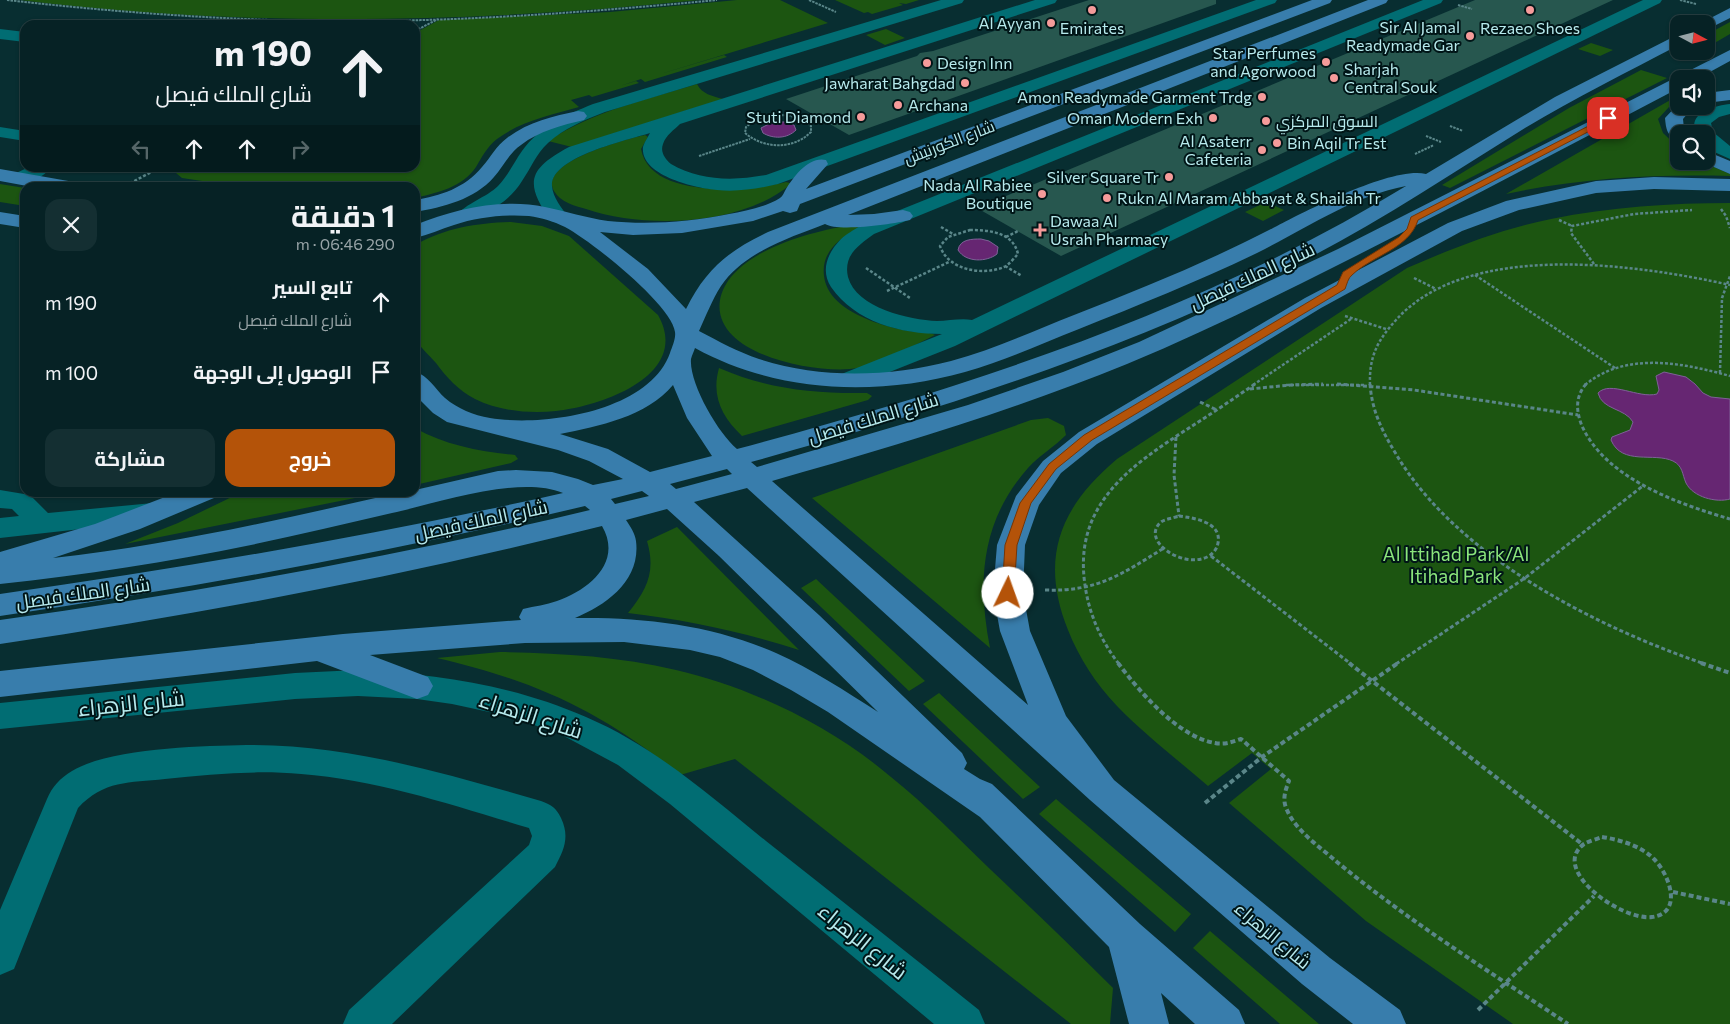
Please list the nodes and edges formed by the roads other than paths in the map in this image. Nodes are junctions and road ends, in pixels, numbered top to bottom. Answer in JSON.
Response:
{"nodes":[{"id":1,"x":958,"y":0,"type":"edge"},
{"id":2,"x":1050,"y":0,"type":"edge"},
{"id":3,"x":1270,"y":0,"type":"edge"},
{"id":4,"x":1325,"y":0,"type":"edge"},
{"id":5,"x":1381,"y":0,"type":"edge"},
{"id":6,"x":1436,"y":0,"type":"edge"},
{"id":7,"x":1655,"y":0,"type":"edge"},
{"id":8,"x":1730,"y":12,"type":"edge"},
{"id":9,"x":1715,"y":20,"type":"edge"},
{"id":10,"x":0,"y":34,"type":"edge"},
{"id":11,"x":20,"y":36,"type":"edge"},
{"id":12,"x":1670,"y":44,"type":"edge"},
{"id":13,"x":1724,"y":63,"type":"edge"},
{"id":14,"x":1706,"y":70,"type":"edge"},
{"id":15,"x":711,"y":74,"type":"junction"},
{"id":16,"x":1670,"y":86,"type":"edge"},
{"id":17,"x":753,"y":95,"type":"junction"},
{"id":18,"x":1730,"y":95,"type":"edge"},
{"id":19,"x":1715,"y":97,"type":"edge"},
{"id":20,"x":1730,"y":109,"type":"edge"},
{"id":21,"x":578,"y":116,"type":"junction"},
{"id":22,"x":673,"y":121,"type":"junction"},
{"id":23,"x":1702,"y":125,"type":"edge"},
{"id":24,"x":0,"y":132,"type":"edge"},
{"id":25,"x":20,"y":135,"type":"edge"},
{"id":26,"x":1715,"y":143,"type":"edge"},
{"id":27,"x":1730,"y":153,"type":"edge"},
{"id":28,"x":1715,"y":161,"type":"edge"},
{"id":29,"x":819,"y":164,"type":"junction"},
{"id":30,"x":1730,"y":168,"type":"edge"},
{"id":31,"x":33,"y":172,"type":"edge"},
{"id":32,"x":0,"y":175,"type":"edge"},
{"id":33,"x":1436,"y":176,"type":"junction"},
{"id":34,"x":22,"y":178,"type":"junction"},
{"id":35,"x":43,"y":182,"type":"edge"},
{"id":36,"x":1730,"y":185,"type":"edge"},
{"id":37,"x":1546,"y":197,"type":"junction"},
{"id":38,"x":790,"y":202,"type":"junction"},
{"id":39,"x":420,"y":205,"type":"edge"},
{"id":40,"x":1423,"y":214,"type":"junction"},
{"id":41,"x":460,"y":216,"type":"junction"},
{"id":42,"x":903,"y":216,"type":"junction"},
{"id":43,"x":560,"y":217,"type":"junction"},
{"id":44,"x":0,"y":218,"type":"edge"},
{"id":45,"x":420,"y":219,"type":"edge"},
{"id":46,"x":20,"y":221,"type":"edge"},
{"id":47,"x":814,"y":221,"type":"junction"},
{"id":48,"x":420,"y":230,"type":"edge"},
{"id":49,"x":1341,"y":287,"type":"junction"},
{"id":50,"x":984,"y":324,"type":"junction"},
{"id":51,"x":687,"y":333,"type":"junction"},
{"id":52,"x":680,"y":362,"type":"junction"},
{"id":53,"x":848,"y":380,"type":"junction"},
{"id":54,"x":420,"y":385,"type":"edge"},
{"id":55,"x":920,"y":417,"type":"junction"},
{"id":56,"x":503,"y":428,"type":"junction"},
{"id":57,"x":193,"y":497,"type":"edge"},
{"id":58,"x":0,"y":500,"type":"edge"},
{"id":59,"x":162,"y":511,"type":"junction"},
{"id":60,"x":42,"y":524,"type":"junction"},
{"id":61,"x":0,"y":528,"type":"edge"},
{"id":62,"x":0,"y":562,"type":"edge"},
{"id":63,"x":0,"y":574,"type":"edge"},
{"id":64,"x":235,"y":583,"type":"junction"},
{"id":65,"x":0,"y":605,"type":"edge"},
{"id":66,"x":0,"y":632,"type":"edge"},
{"id":67,"x":388,"y":641,"type":"junction"},
{"id":68,"x":318,"y":649,"type":"junction"},
{"id":69,"x":0,"y":684,"type":"edge"},
{"id":70,"x":417,"y":686,"type":"junction"},
{"id":71,"x":0,"y":716,"type":"edge"},
{"id":72,"x":1102,"y":790,"type":"junction"},
{"id":73,"x":992,"y":806,"type":"junction"},
{"id":74,"x":1126,"y":937,"type":"junction"},
{"id":75,"x":0,"y":956,"type":"edge"},
{"id":76,"x":363,"y":1024,"type":"edge"},
{"id":77,"x":965,"y":1024,"type":"edge"},
{"id":78,"x":1149,"y":1024,"type":"edge"},
{"id":79,"x":1225,"y":1024,"type":"edge"},
{"id":80,"x":1386,"y":1024,"type":"edge"}],
"edges":[{"from":1,"to":15,"type":"street"},
{"from":2,"to":17,"type":"street"},
{"from":3,"to":29,"type":"street"},
{"from":4,"to":38,"type":"main road","name":"شارع الكورنيش"},
{"from":5,"to":47,"type":"main road","name":"شارع الكورنيش"},
{"from":6,"to":42,"type":"street"},
{"from":7,"to":50,"type":"street"},
{"from":8,"to":9,"type":"main road"},
{"from":10,"to":11,"type":"street"},
{"from":12,"to":33,"type":"main road","name":"شارع الملك فيصل"},
{"from":13,"to":14,"type":"main road"},
{"from":15,"to":17,"type":"street"},
{"from":15,"to":21,"type":"street"},
{"from":16,"to":40,"type":"main road","name":"شارع الملك فيصل"},
{"from":17,"to":22,"type":"street"},
{"from":18,"to":19,"type":"main road"},
{"from":20,"to":23,"type":"street"},
{"from":21,"to":39,"type":"main road"},
{"from":21,"to":41,"type":"street"},
{"from":22,"to":29,"type":"street"},
{"from":22,"to":43,"type":"street"},
{"from":24,"to":25,"type":"street"},
{"from":26,"to":27,"type":"street"},
{"from":28,"to":30,"type":"main road"},
{"from":29,"to":38,"type":"main road"},
{"from":31,"to":34,"type":"street"},
{"from":32,"to":34,"type":"main road"},
{"from":33,"to":53,"type":"main road"},
{"from":33,"to":55,"type":"main road","name":"شارع الملك فيصل"},
{"from":34,"to":35,"type":"main road"},
{"from":36,"to":37,"type":"main road"},
{"from":37,"to":40,"type":"main road"},
{"from":37,"to":49,"type":"main road"},
{"from":38,"to":43,"type":"main road","name":"شارع الكورنيش"},
{"from":38,"to":47,"type":"main road"},
{"from":40,"to":49,"type":"main road"},
{"from":40,"to":55,"type":"main road","name":"شارع الملك فيصل"},
{"from":41,"to":43,"type":"main road","name":"شارع الكورنيش"},
{"from":41,"to":45,"type":"main road"},
{"from":41,"to":48,"type":"main road"},
{"from":42,"to":47,"type":"main road"},
{"from":42,"to":50,"type":"street"},
{"from":43,"to":51,"type":"main road"},
{"from":44,"to":46,"type":"main road"},
{"from":47,"to":51,"type":"main road","name":"شارع الكورنيش"},
{"from":49,"to":72,"type":"main road"},
{"from":50,"to":53,"type":"street"},
{"from":51,"to":52,"type":"main road","name":"شارع الكورنيش"},
{"from":51,"to":53,"type":"main road"},
{"from":52,"to":56,"type":"main road"},
{"from":52,"to":72,"type":"main road","name":"شارع الزهراء"},
{"from":54,"to":56,"type":"main road"},
{"from":55,"to":64,"type":"main road","name":"شارع الملك فيصل"},
{"from":56,"to":73,"type":"main road"},
{"from":57,"to":59,"type":"main road"},
{"from":58,"to":60,"type":"street"},
{"from":59,"to":60,"type":"street"},
{"from":59,"to":62,"type":"main road"},
{"from":60,"to":61,"type":"street"},
{"from":63,"to":67,"type":"main road"},
{"from":64,"to":65,"type":"main road","name":"شارع الملك فيصل"},
{"from":64,"to":66,"type":"main road","name":"شارع الملك فيصل"},
{"from":67,"to":68,"type":"main road"},
{"from":67,"to":73,"type":"main road"},
{"from":68,"to":69,"type":"main road"},
{"from":68,"to":70,"type":"main road"},
{"from":70,"to":71,"type":"street","name":"شارع الزهراء"},
{"from":70,"to":77,"type":"street","name":"شارع الزهراء"},
{"from":72,"to":80,"type":"main road","name":"شارع الزهراء"},
{"from":73,"to":74,"type":"main road"},
{"from":74,"to":78,"type":"main road"},
{"from":74,"to":79,"type":"main road"},
{"from":75,"to":76,"type":"street"}]}
